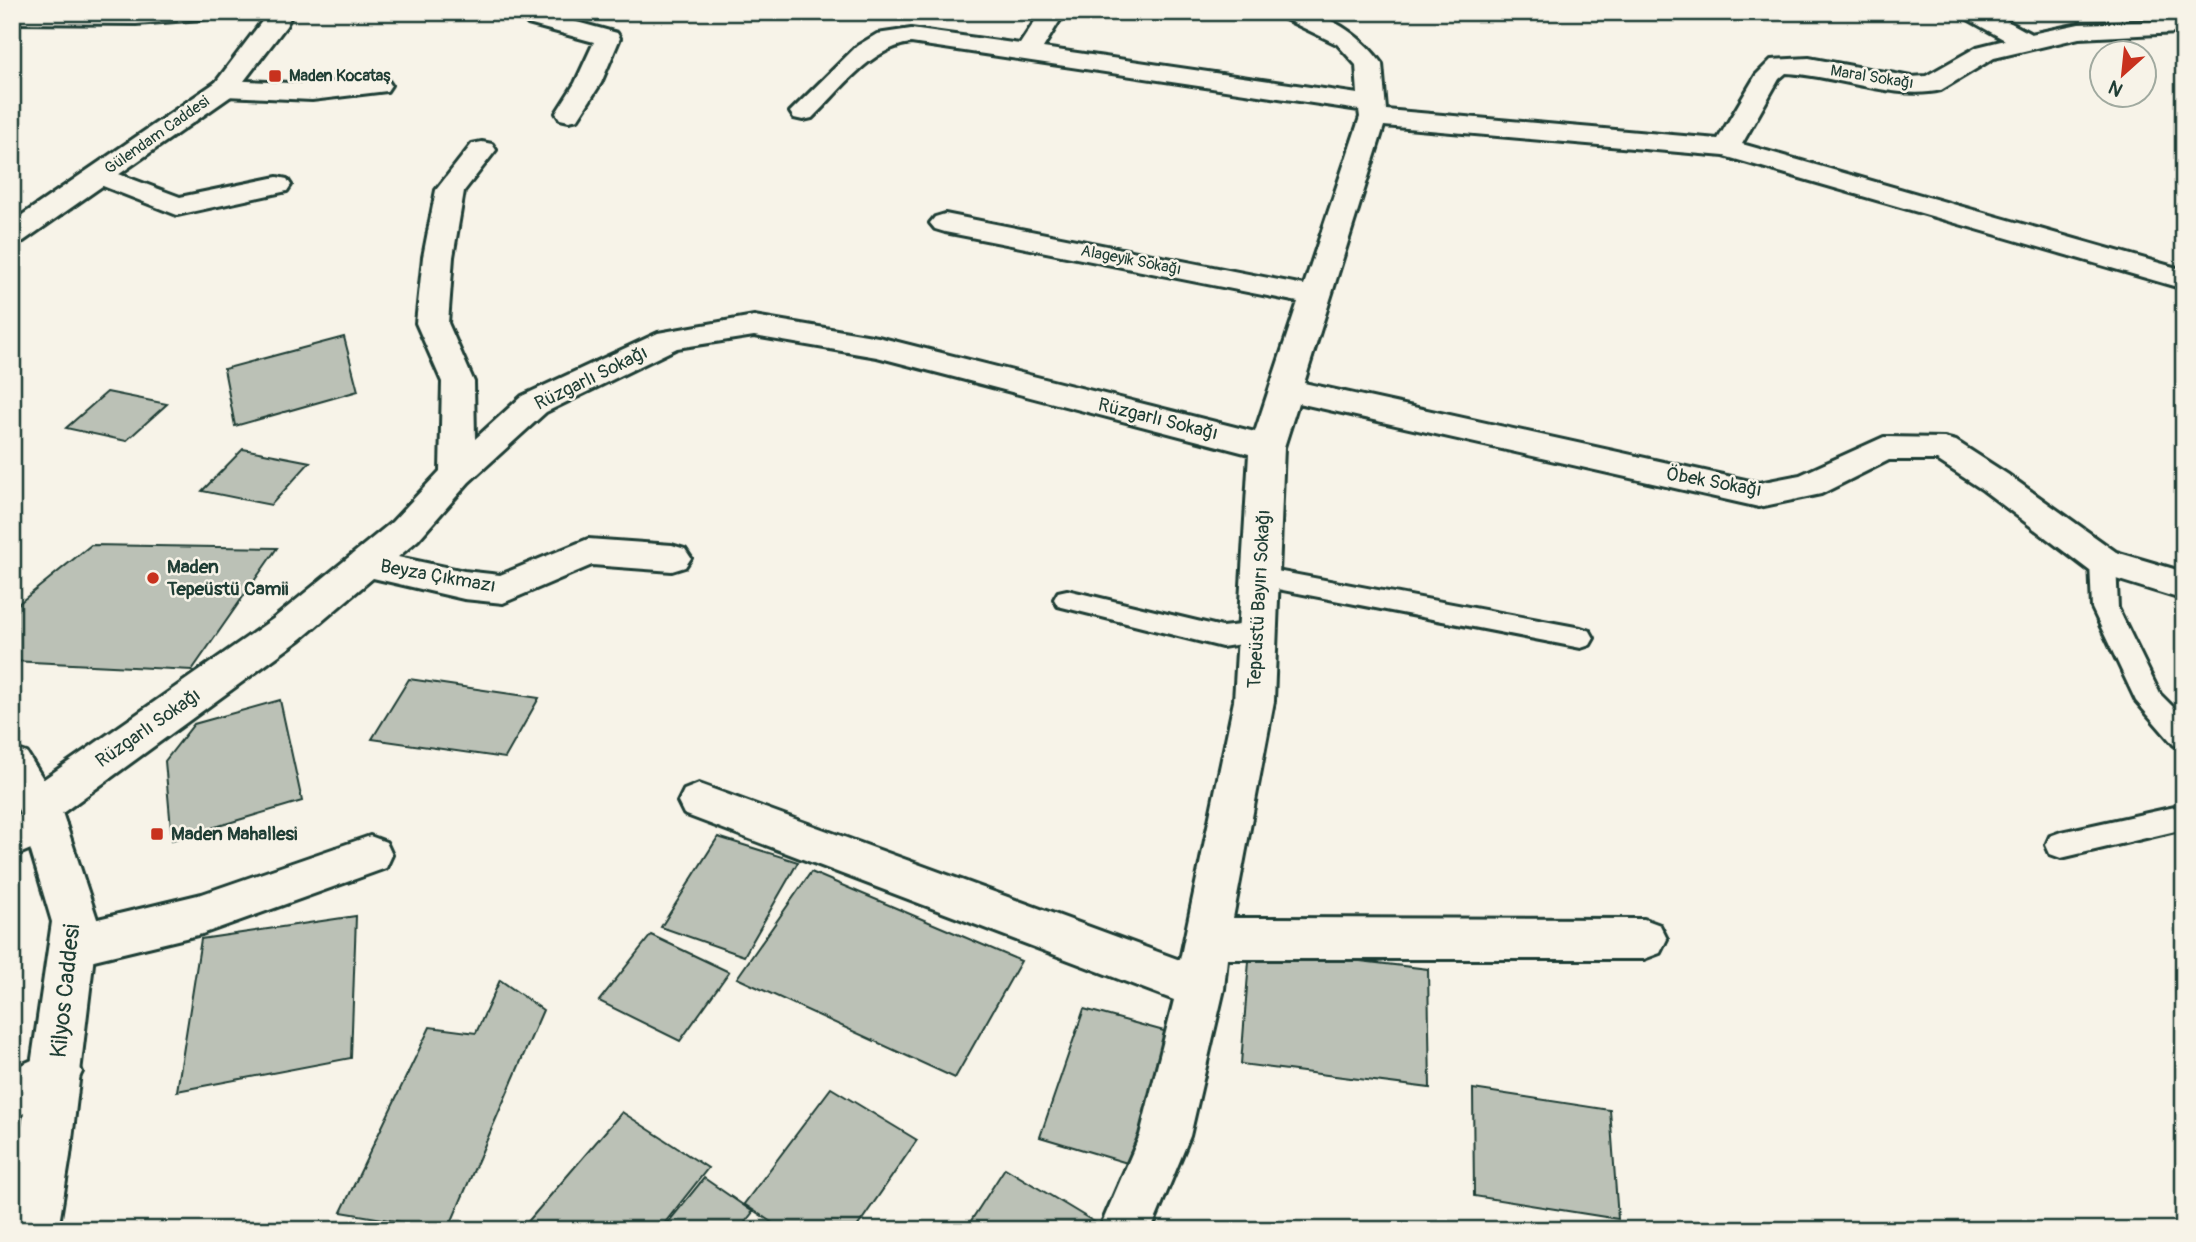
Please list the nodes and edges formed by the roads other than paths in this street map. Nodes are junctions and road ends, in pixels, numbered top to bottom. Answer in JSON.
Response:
{"nodes":[{"id":1,"x":202,"y":12,"type":"edge"},
{"id":2,"x":281,"y":12,"type":"edge"},
{"id":3,"x":540,"y":12,"type":"edge"},
{"id":4,"x":1053,"y":12,"type":"edge"},
{"id":5,"x":1290,"y":12,"type":"edge"},
{"id":6,"x":1973,"y":12,"type":"edge"},
{"id":7,"x":12,"y":16,"type":"edge"},
{"id":8,"x":2182,"y":33,"type":"edge"},
{"id":9,"x":2028,"y":43,"type":"junction"},
{"id":10,"x":1027,"y":53,"type":"junction"},
{"id":11,"x":378,"y":85,"type":"dead end"},
{"id":12,"x":225,"y":88,"type":"junction"},
{"id":13,"x":1372,"y":111,"type":"junction"},
{"id":14,"x":803,"y":112,"type":"dead end"},
{"id":15,"x":569,"y":113,"type":"dead end"},
{"id":16,"x":1726,"y":148,"type":"junction"},
{"id":17,"x":482,"y":150,"type":"dead end"},
{"id":18,"x":100,"y":175,"type":"junction"},
{"id":19,"x":277,"y":184,"type":"dead end"},
{"id":20,"x":945,"y":223,"type":"dead end"},
{"id":21,"x":12,"y":236,"type":"edge"},
{"id":22,"x":2184,"y":280,"type":"edge"},
{"id":23,"x":1317,"y":297,"type":"junction"},
{"id":24,"x":1287,"y":390,"type":"junction"},
{"id":25,"x":1268,"y":447,"type":"junction"},
{"id":26,"x":457,"y":474,"type":"junction"},
{"id":27,"x":672,"y":558,"type":"dead end"},
{"id":28,"x":2103,"y":562,"type":"junction"},
{"id":29,"x":366,"y":563,"type":"junction"},
{"id":30,"x":1261,"y":577,"type":"junction"},
{"id":31,"x":2184,"y":586,"type":"edge"},
{"id":32,"x":1067,"y":600,"type":"dead end"},
{"id":33,"x":1258,"y":633,"type":"junction"},
{"id":34,"x":1581,"y":638,"type":"dead end"},
{"id":35,"x":2184,"y":737,"type":"edge"},
{"id":36,"x":12,"y":765,"type":"edge"},
{"id":37,"x":699,"y":802,"type":"dead end"},
{"id":38,"x":2184,"y":817,"type":"edge"},
{"id":39,"x":32,"y":823,"type":"edge"},
{"id":40,"x":2061,"y":845,"type":"dead end"},
{"id":41,"x":370,"y":855,"type":"dead end"},
{"id":42,"x":1206,"y":939,"type":"junction"},
{"id":43,"x":1644,"y":939,"type":"dead end"},
{"id":44,"x":73,"y":945,"type":"junction"},
{"id":45,"x":1200,"y":989,"type":"junction"},
{"id":46,"x":57,"y":1072,"type":"junction"},
{"id":47,"x":12,"y":1095,"type":"edge"},
{"id":48,"x":32,"y":1230,"type":"edge"},
{"id":49,"x":1125,"y":1230,"type":"edge"}],
"edges":[{"from":1,"to":7,"type":"street"},
{"from":2,"to":12,"type":"street","name":"Gülendam Caddesi"},
{"from":3,"to":15,"type":"street"},
{"from":4,"to":10,"type":"street"},
{"from":5,"to":13,"type":"street","name":"Tepeüstü Bayırı Sokağı"},
{"from":6,"to":9,"type":"street"},
{"from":8,"to":9,"type":"street","name":"Maral Sokağı"},
{"from":9,"to":16,"type":"street","name":"Maral Sokağı"},
{"from":10,"to":13,"type":"street"},
{"from":10,"to":14,"type":"street"},
{"from":11,"to":12,"type":"street"},
{"from":12,"to":18,"type":"street","name":"Gülendam Caddesi"},
{"from":13,"to":16,"type":"street"},
{"from":13,"to":23,"type":"street","name":"Tepeüstü Bayırı Sokağı"},
{"from":16,"to":22,"type":"street"},
{"from":17,"to":26,"type":"street"},
{"from":18,"to":19,"type":"street"},
{"from":18,"to":21,"type":"street","name":"Gülendam Caddesi"},
{"from":20,"to":23,"type":"street","name":"Alageyik Sokağı"},
{"from":23,"to":24,"type":"street","name":"Tepeüstü Bayırı Sokağı"},
{"from":24,"to":25,"type":"street","name":"Tepeüstü Bayırı Sokağı"},
{"from":24,"to":28,"type":"street","name":"Öbek Sokağı"},
{"from":25,"to":26,"type":"street","name":"Rüzgarlı Sokağı"},
{"from":25,"to":30,"type":"street","name":"Tepeüstü Bayırı Sokağı"},
{"from":26,"to":29,"type":"street","name":"Rüzgarlı Sokağı"},
{"from":27,"to":29,"type":"street","name":"Beyza Çıkmazı"},
{"from":28,"to":31,"type":"street","name":"Öbek Sokağı"},
{"from":28,"to":35,"type":"lane"},
{"from":29,"to":39,"type":"street","name":"Rüzgarlı Sokağı"},
{"from":30,"to":33,"type":"street","name":"Tepeüstü Bayırı Sokağı"},
{"from":30,"to":34,"type":"lane"},
{"from":32,"to":33,"type":"lane"},
{"from":33,"to":42,"type":"street","name":"Tepeüstü Bayırı Sokağı"},
{"from":36,"to":39,"type":"street","name":"Kilyos Caddesi"},
{"from":37,"to":45,"type":"street"},
{"from":38,"to":40,"type":"lane"},
{"from":39,"to":44,"type":"street","name":"Kilyos Caddesi"},
{"from":41,"to":44,"type":"street"},
{"from":42,"to":43,"type":"street"},
{"from":42,"to":45,"type":"street","name":"Tepeüstü Bayırı Sokağı"},
{"from":44,"to":46,"type":"street","name":"Kilyos Caddesi"},
{"from":45,"to":49,"type":"street","name":"Tepeüstü Bayırı Sokağı"},
{"from":46,"to":47,"type":"street"},
{"from":46,"to":48,"type":"street","name":"Kilyos Caddesi"}]}
